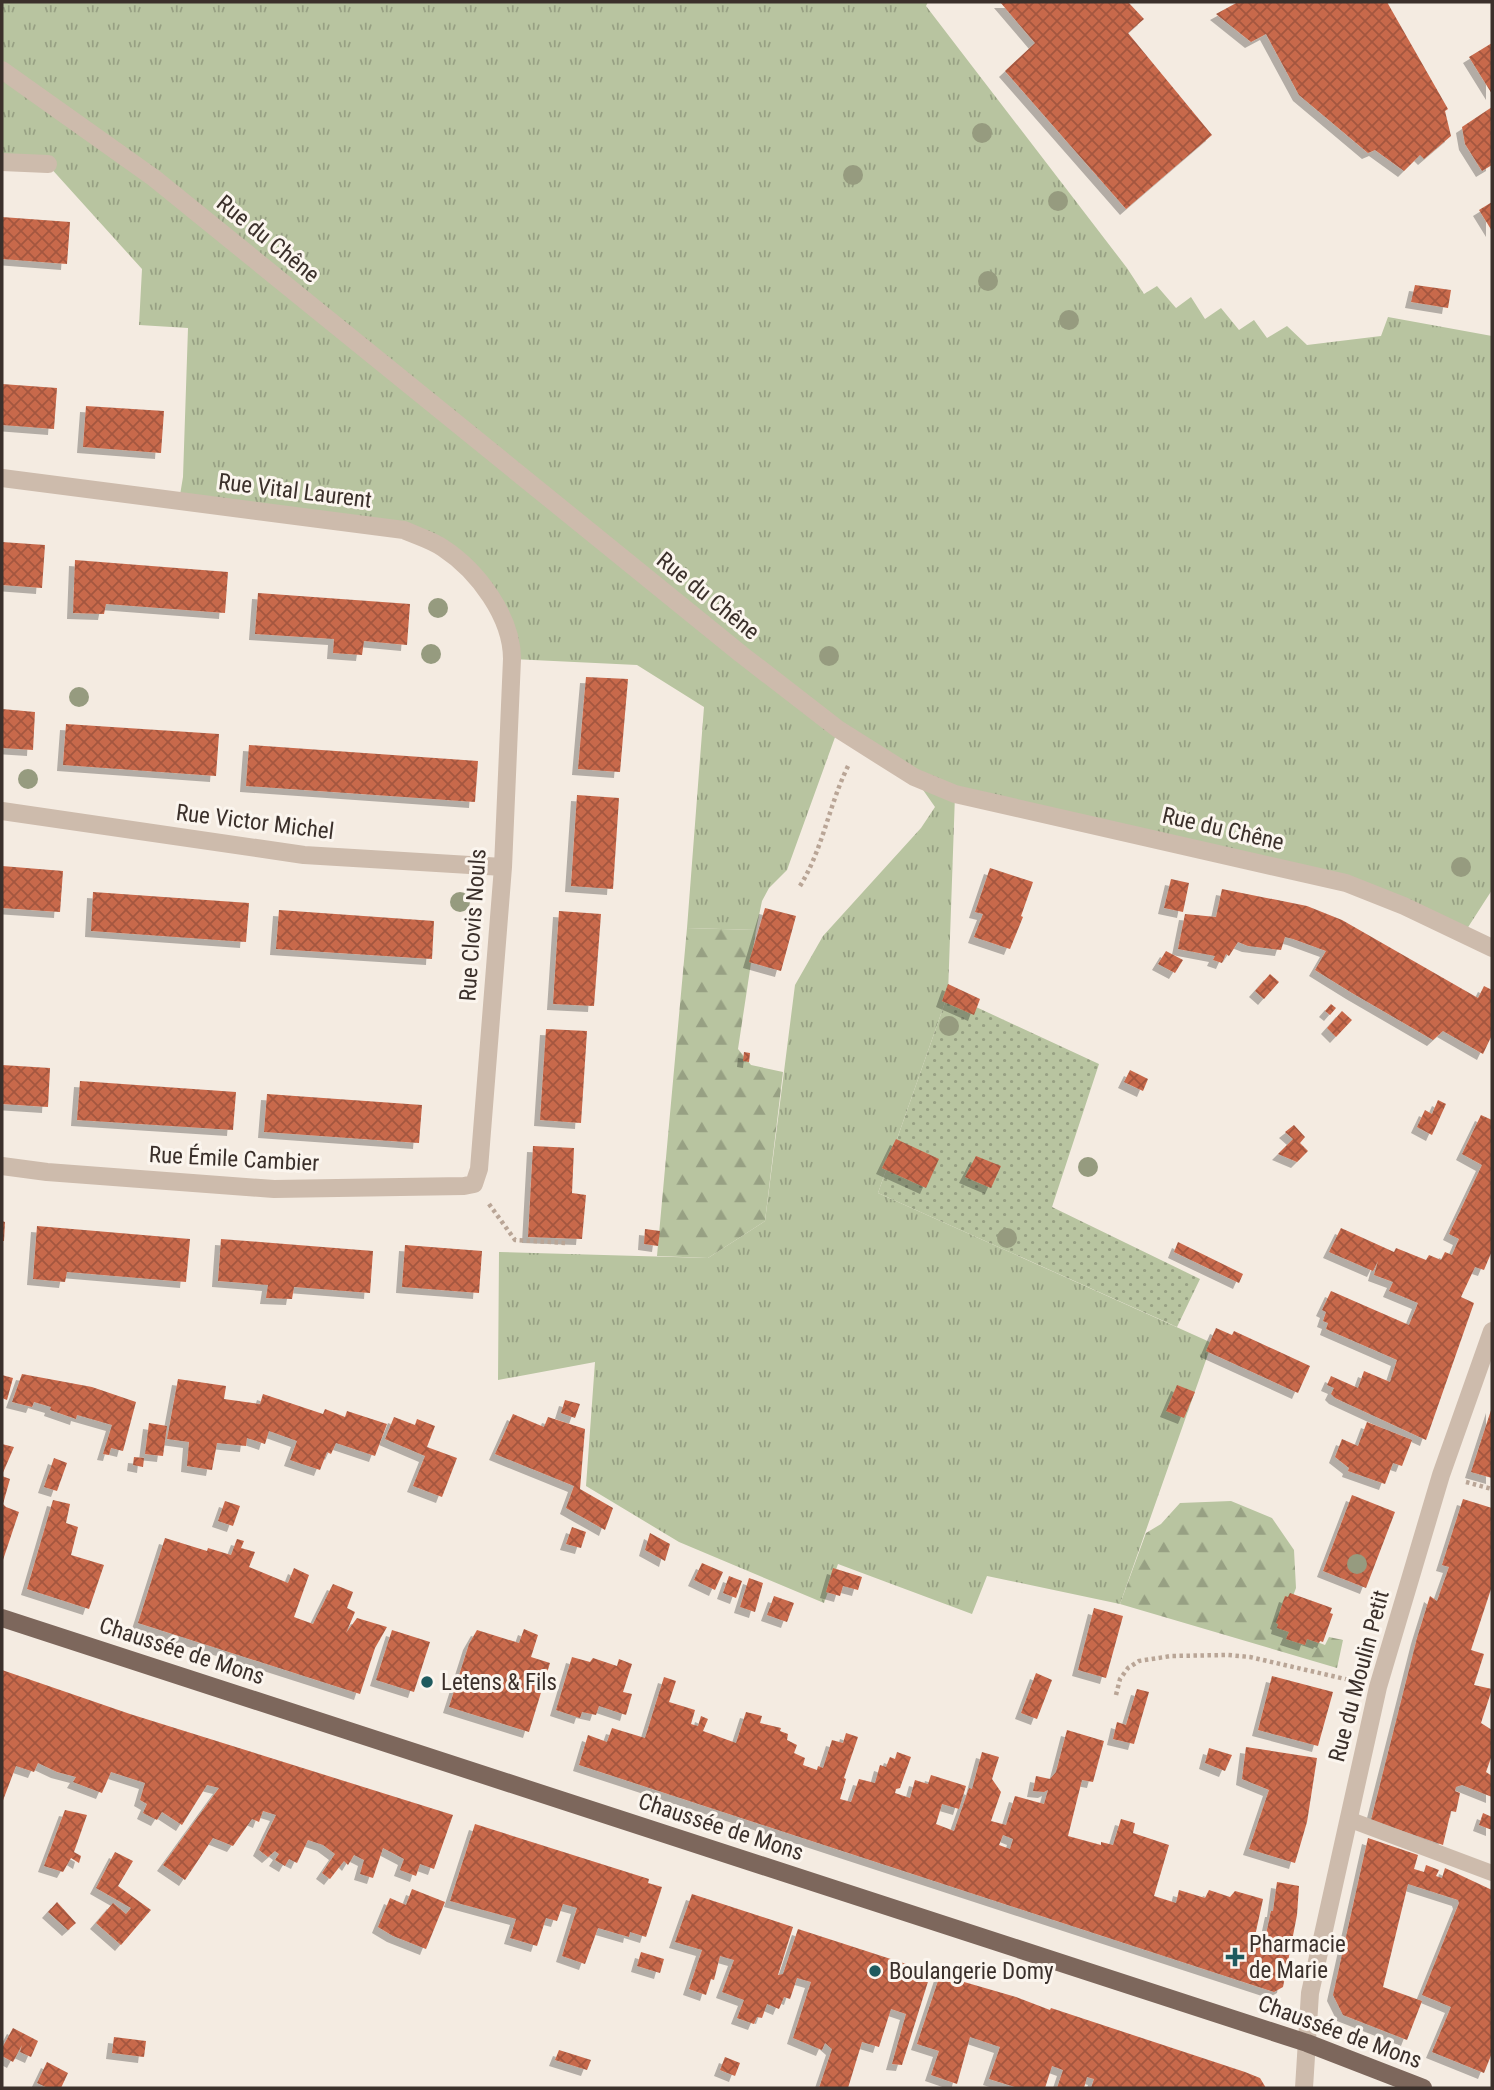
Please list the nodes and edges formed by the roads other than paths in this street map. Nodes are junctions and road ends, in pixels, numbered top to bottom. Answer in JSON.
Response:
{"nodes":[{"id":1,"x":2,"y":70,"type":"edge"},
{"id":2,"x":2,"y":162,"type":"edge"},
{"id":3,"x":48,"y":164,"type":"dead end"},
{"id":4,"x":2,"y":478,"type":"edge"},
{"id":5,"x":512,"y":659,"type":"joint"},
{"id":6,"x":2,"y":811,"type":"edge"},
{"id":7,"x":503,"y":867,"type":"junction"},
{"id":8,"x":1492,"y":948,"type":"edge"},
{"id":9,"x":2,"y":1166,"type":"edge"},
{"id":10,"x":469,"y":1185,"type":"joint"},
{"id":11,"x":1492,"y":1331,"type":"edge"},
{"id":12,"x":2,"y":1618,"type":"edge"},
{"id":13,"x":1348,"y":1819,"type":"junction"},
{"id":14,"x":1492,"y":1873,"type":"edge"},
{"id":15,"x":1307,"y":2043,"type":"junction"},
{"id":16,"x":1304,"y":2088,"type":"edge"},
{"id":17,"x":1423,"y":2088,"type":"edge"}],
"edges":[{"from":1,"to":8,"type":"street","name":"Rue du Chêne"},
{"from":2,"to":3,"type":"street"},
{"from":4,"to":5,"type":"street","name":"Rue Vital Laurent"},
{"from":5,"to":7,"type":"street","name":"Rue Clovis Nouls"},
{"from":6,"to":7,"type":"street","name":"Rue Victor Michel"},
{"from":7,"to":10,"type":"street","name":"Rue Clovis Nouls"},
{"from":9,"to":10,"type":"street","name":"Rue Émile Cambier"},
{"from":11,"to":13,"type":"street","name":"Rue du Moulin Petit"},
{"from":12,"to":15,"type":"main road","name":"Chaussée de Mons"},
{"from":13,"to":14,"type":"lane"},
{"from":13,"to":15,"type":"street","name":"Rue du Moulin Petit"},
{"from":15,"to":16,"type":"street","name":"Rue du Moulin Petit"},
{"from":15,"to":17,"type":"main road","name":"Chaussée de Mons"}]}
